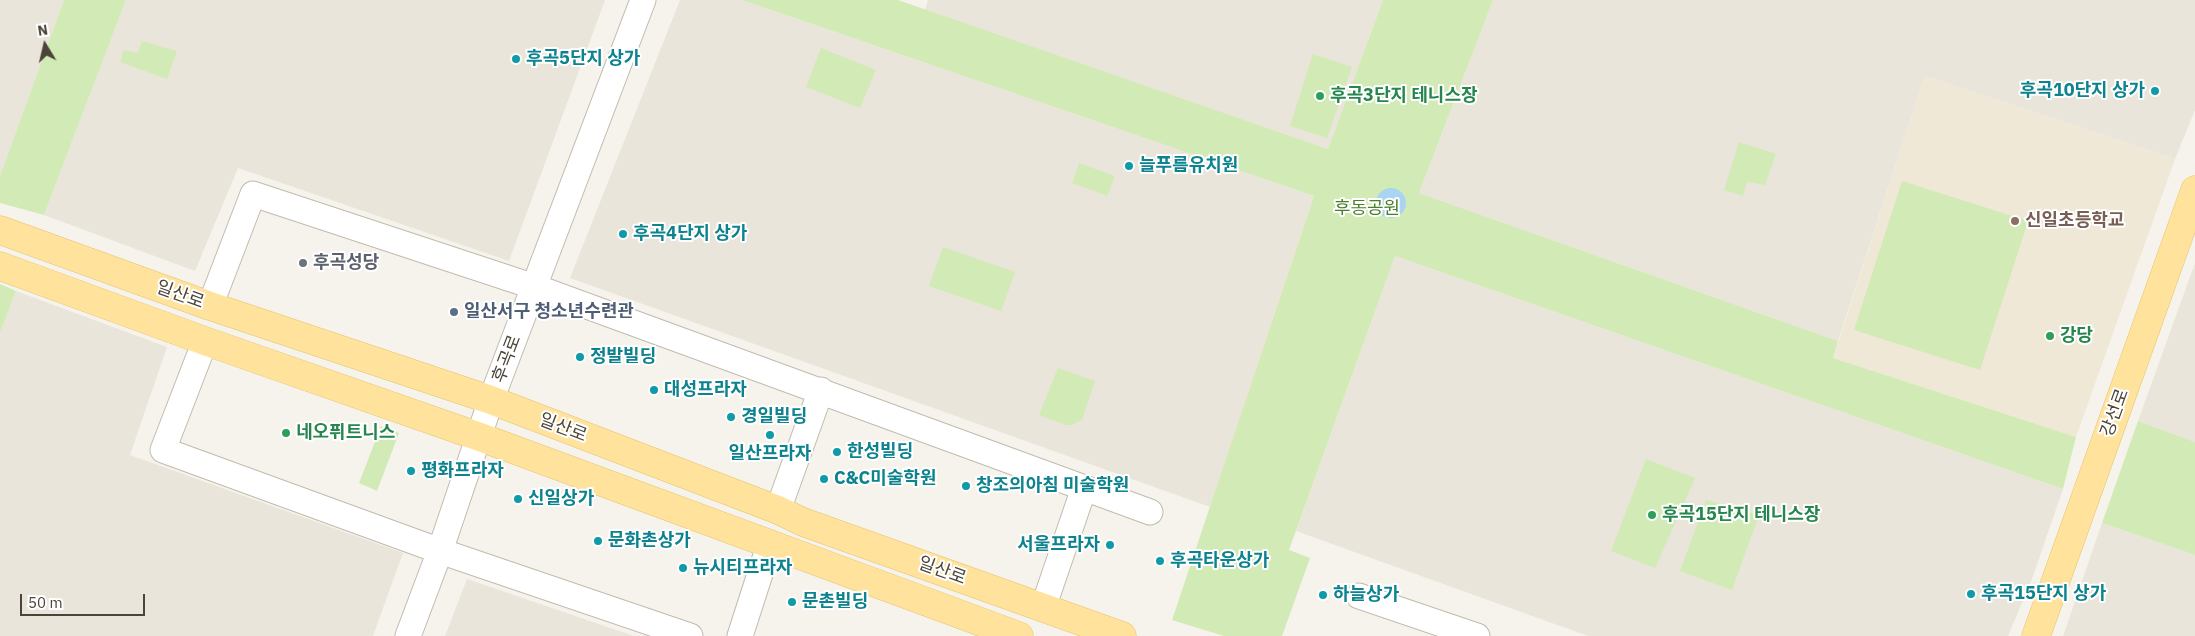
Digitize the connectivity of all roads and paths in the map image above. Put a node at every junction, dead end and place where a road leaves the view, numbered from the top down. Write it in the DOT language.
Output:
graph roads {
  1 [pos="642,0"];
  2 [pos="2195,190"];
  3 [pos="0,230"];
  4 [pos="0,266"];
  5 [pos="534,288"];
  6 [pos="210,306"];
  7 [pos="205,340"];
  8 [pos="821,390"];
  9 [pos="491,400"];
  10 [pos="480,437"];
  11 [pos="1084,488"];
  12 [pos="778,510"];
  13 [pos="1150,512"];
  14 [pos="770,543"];
  15 [pos="440,551"];
  16 [pos="1359,596"];
  17 [pos="1043,608"];
  18 [pos="1413,625"];
  19 [pos="408,636"];
  20 [pos="690,636"];
  21 [pos="740,636"];
  22 [pos="1019,636"];
  23 [pos="1122,636"];
  24 [pos="1477,636"];
  25 [pos="2036,636"];
  1 -- 5 [label="street, 후곡로"];
  2 -- 25 [label="main road, 강선로"];
  3 -- 6 [label="main road, 일산로"];
  4 -- 7 [label="main road, 일산로"];
  5 -- 6 [label="street"];
  5 -- 8 [label="street"];
  5 -- 9 [label="street, 후곡로"];
  6 -- 9 [label="main road, 일산로"];
  7 -- 10 [label="main road, 일산로"];
  7 -- 15 [label="street"];
  8 -- 11 [label="street"];
  8 -- 12 [label="street"];
  9 -- 10 [label="street, 후곡로"];
  9 -- 12 [label="main road, 일산로"];
  10 -- 14 [label="main road, 일산로"];
  10 -- 15 [label="street, 후곡로"];
  11 -- 13 [label="street"];
  11 -- 17 [label="street"];
  12 -- 17 [label="main road, 일산로"];
  14 -- 21 [label="street"];
  14 -- 22 [label="main road, 일산로"];
  15 -- 19 [label="street, 후곡로"];
  15 -- 20 [label="street"];
  16 -- 18 [label="street"];
  17 -- 23 [label="main road, 일산로"];
  18 -- 24 [label="street"];
}
